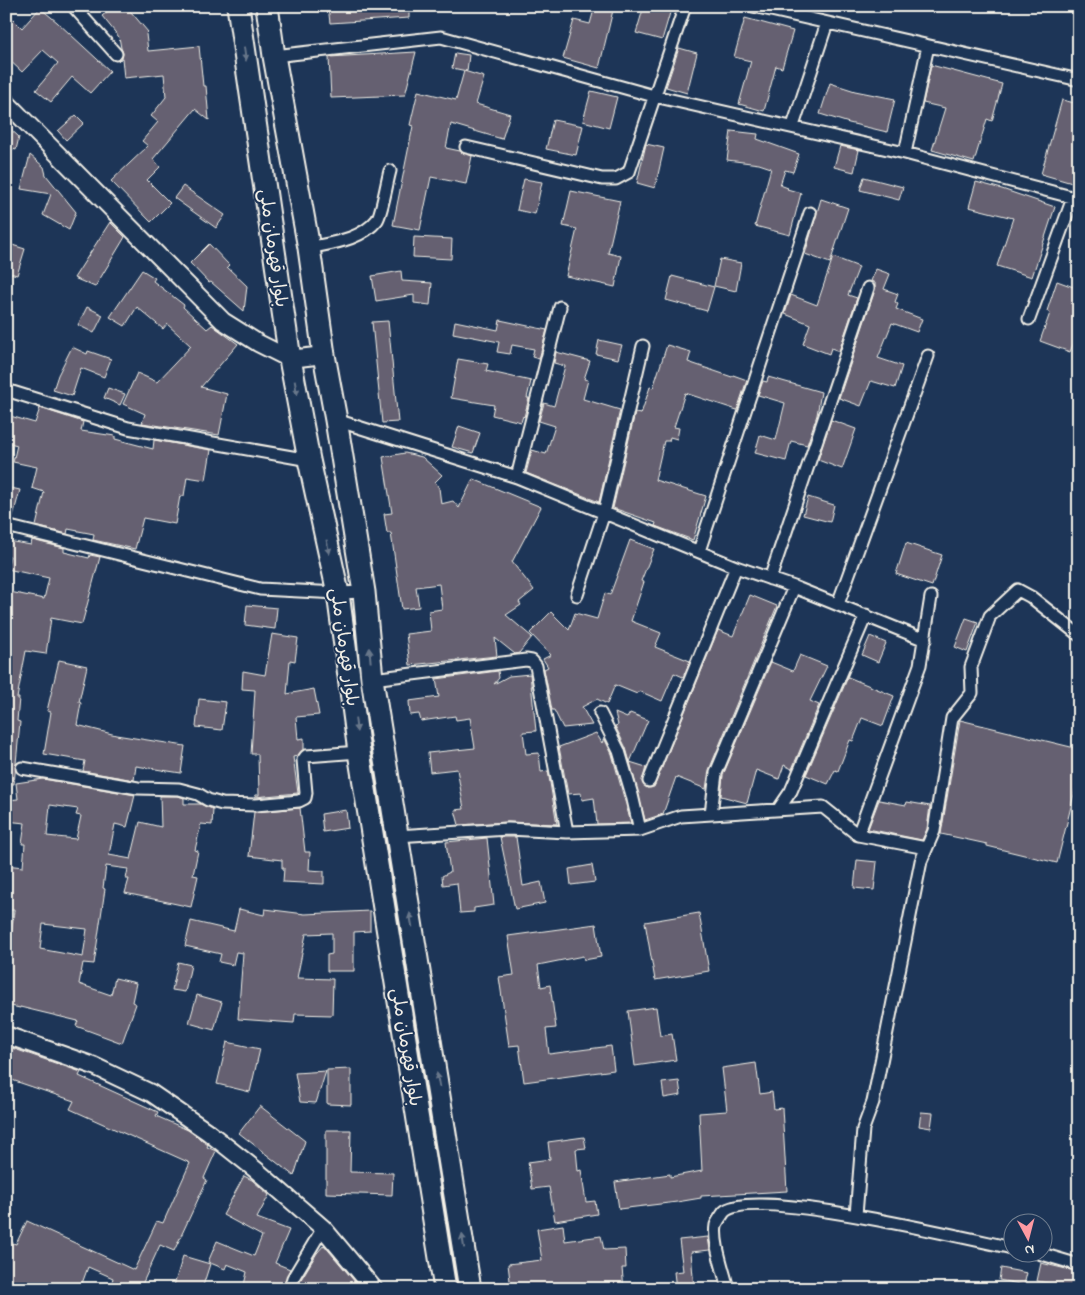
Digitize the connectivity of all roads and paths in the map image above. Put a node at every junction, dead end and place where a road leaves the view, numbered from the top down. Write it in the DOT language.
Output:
graph roads {
  1 [pos="73,6"];
  2 [pos="238,6"];
  3 [pos="268,6"];
  4 [pos="685,6"];
  5 [pos="753,6"];
  6 [pos="827,23"];
  7 [pos="928,46"];
  8 [pos="116,54"];
  9 [pos="274,56"];
  10 [pos="1079,80"];
  11 [pos="654,96"];
  12 [pos="6,102"];
  13 [pos="792,126"];
  14 [pos="466,147"];
  15 [pos="905,153"];
  16 [pos="390,171"];
  17 [pos="1076,198"];
  18 [pos="810,213"];
  19 [pos="309,248"];
  20 [pos="868,288"];
  21 [pos="560,307"];
  22 [pos="1028,319"];
  23 [pos="644,346"];
  24 [pos="324,355"];
  25 [pos="928,356"];
  26 [pos="290,359"];
  27 [pos="6,390"];
  28 [pos="336,420"];
  29 [pos="309,460"];
  30 [pos="517,477"];
  31 [pos="604,513"];
  32 [pos="6,526"];
  33 [pos="699,551"];
  34 [pos="736,567"];
  35 [pos="770,579"];
  36 [pos="794,587"];
  37 [pos="364,592"];
  38 [pos="338,593"];
  39 [pos="577,595"];
  40 [pos="931,597"];
  41 [pos="838,604"];
  42 [pos="866,615"];
  43 [pos="1079,635"];
  44 [pos="924,640"];
  45 [pos="372,679"];
  46 [pos="600,714"];
  47 [pos="359,752"];
  48 [pos="22,768"];
  49 [pos="649,780"];
  50 [pos="778,810"];
  51 [pos="711,814"];
  52 [pos="640,830"];
  53 [pos="566,832"];
  54 [pos="858,835"];
  55 [pos="397,836"];
  56 [pos="926,848"];
  57 [pos="6,1035"];
  58 [pos="856,1215"];
  59 [pos="322,1228"];
  60 [pos="1002,1246"];
  61 [pos="1052,1257"];
  62 [pos="1079,1264"];
  63 [pos="290,1289"];
  64 [pos="374,1289"];
  65 [pos="445,1289"];
  66 [pos="470,1289"];
  67 [pos="728,1289"];
  1 -- 8 [label="street"];
  2 -- 26 [label="highway, بلوار قهرمان ملی, one-way"];
  3 -- 9 [label="highway, بلوار قهرمان ملی"];
  4 -- 11 [label="street"];
  5 -- 6 [label="street"];
  6 -- 7 [label="street"];
  6 -- 13 [label="street"];
  7 -- 10 [label="street"];
  7 -- 15 [label="street"];
  9 -- 11 [label="street"];
  9 -- 19 [label="highway, بلوار قهرمان ملی"];
  11 -- 13 [label="street"];
  11 -- 14 [label="street"];
  12 -- 26 [label="street"];
  13 -- 15 [label="street"];
  15 -- 17 [label="street"];
  16 -- 19 [label="street"];
  17 -- 22 [label="street"];
  18 -- 33 [label="street"];
  19 -- 24 [label="highway, بلوار قهرمان ملی"];
  20 -- 35 [label="street"];
  21 -- 30 [label="street"];
  23 -- 31 [label="street"];
  24 -- 26 [label="street"];
  24 -- 28 [label="highway, بلوار قهرمان ملی"];
  25 -- 41 [label="street"];
  26 -- 29 [label="highway, بلوار قهرمان ملی, one-way"];
  27 -- 29 [label="street"];
  28 -- 30 [label="street"];
  28 -- 37 [label="highway, بلوار قهرمان ملی"];
  29 -- 38 [label="highway, بلوار قهرمان ملی, one-way"];
  30 -- 31 [label="street"];
  31 -- 33 [label="street"];
  31 -- 39 [label="street"];
  32 -- 38 [label="street"];
  33 -- 34 [label="street"];
  34 -- 35 [label="street"];
  34 -- 49 [label="street"];
  35 -- 36 [label="street"];
  36 -- 41 [label="street"];
  36 -- 51 [label="street"];
  37 -- 38 [label="street"];
  45 -- 37 [label="highway, بلوار قهرمان ملی, one-way"];
  38 -- 47 [label="highway, بلوار قهرمان ملی, one-way"];
  40 -- 44 [label="street"];
  41 -- 42 [label="street"];
  42 -- 44 [label="street"];
  42 -- 50 [label="street"];
  43 -- 56 [label="street"];
  44 -- 54 [label="street"];
  45 -- 53 [label="street"];
  45 -- 55 [label="highway, بلوار قهرمان ملی"];
  46 -- 52 [label="street"];
  47 -- 48 [label="street"];
  47 -- 65 [label="highway, بلوار قهرمان ملی"];
  50 -- 51 [label="street"];
  50 -- 54 [label="street"];
  51 -- 52 [label="street"];
  52 -- 53 [label="street"];
  53 -- 55 [label="street"];
  54 -- 56 [label="street"];
  66 -- 55 [label="highway, بلوار قهرمان ملی, one-way"];
  56 -- 58 [label="street"];
  57 -- 59 [label="street"];
  58 -- 60 [label="street"];
  58 -- 67 [label="street"];
  59 -- 63 [label="street"];
  59 -- 64 [label="street"];
  61 -- 62 [label="street"];
}
